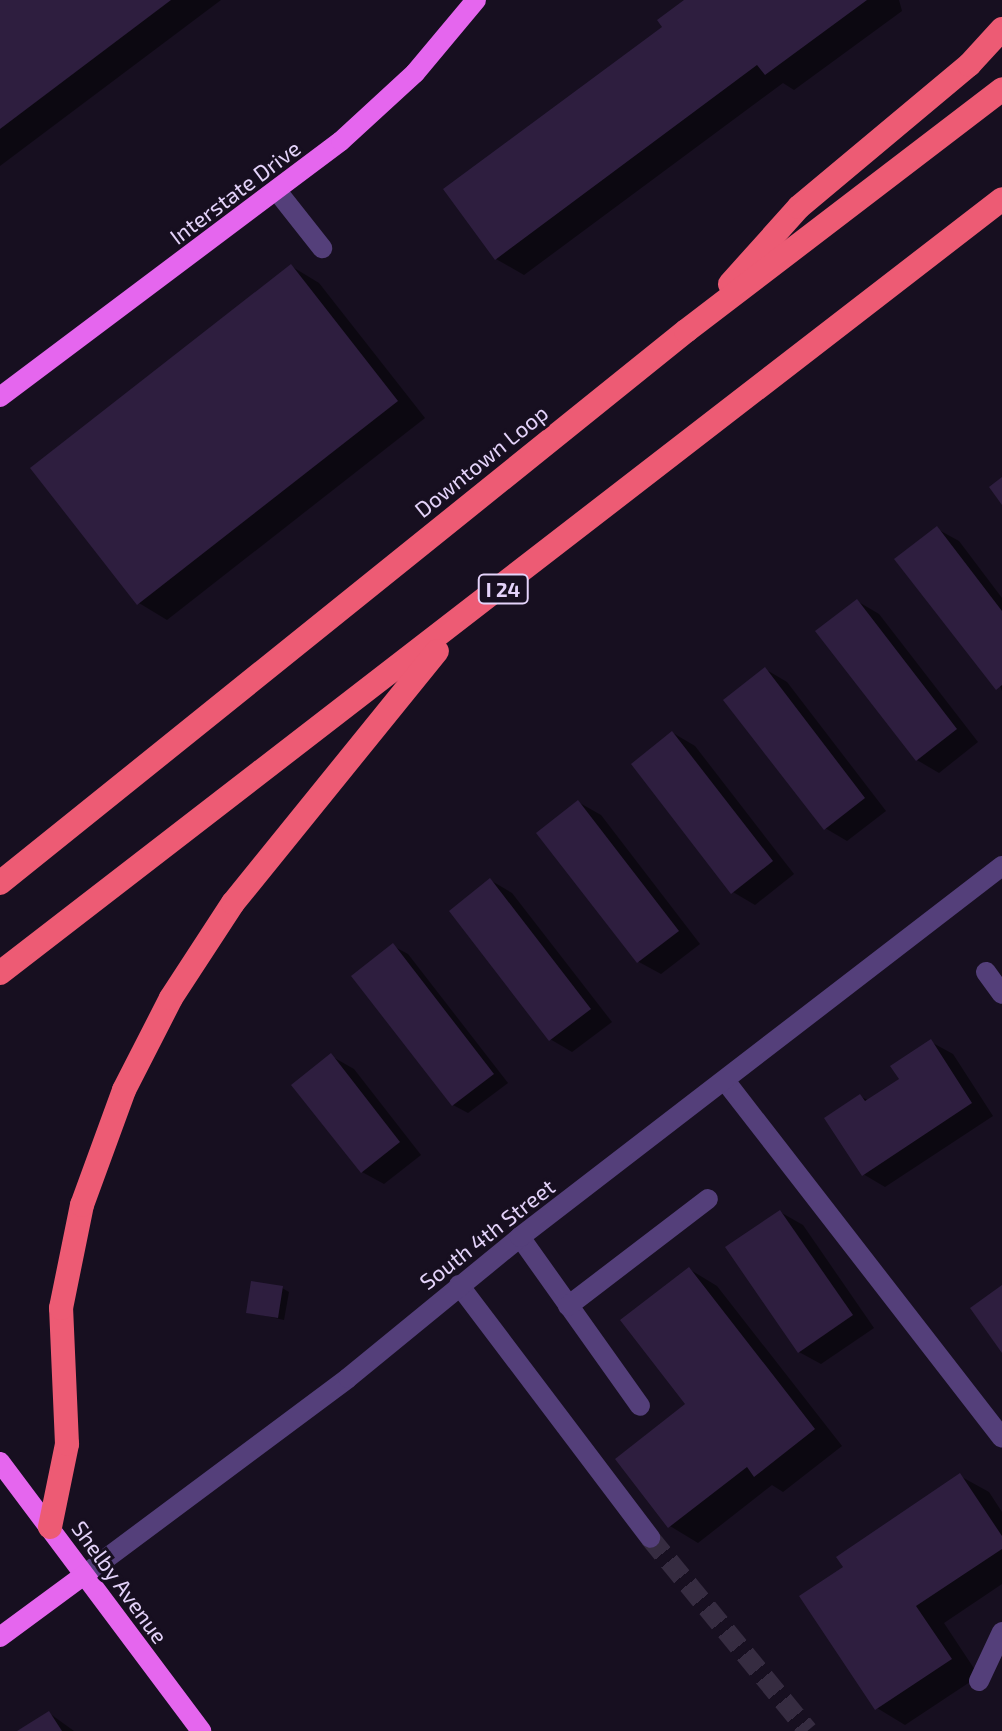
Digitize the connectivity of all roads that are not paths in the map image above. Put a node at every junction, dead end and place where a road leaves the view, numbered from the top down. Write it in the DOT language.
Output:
graph roads {
  1 [pos="476,0"];
  2 [pos="1002,29"];
  3 [pos="1002,89"];
  4 [pos="277,191"];
  5 [pos="1002,199"];
  6 [pos="322,248"];
  7 [pos="686,331"];
  8 [pos="0,397"];
  9 [pos="463,620"];
  10 [pos="1002,866"];
  11 [pos="0,883"];
  12 [pos="986,972"];
  13 [pos="0,973"];
  14 [pos="1002,994"];
  15 [pos="726,1082"];
  16 [pos="708,1199"];
  17 [pos="520,1237"];
  18 [pos="459,1285"];
  19 [pos="568,1306"];
  20 [pos="640,1406"];
  21 [pos="1002,1438"];
  22 [pos="0,1462"];
  23 [pos="50,1527"];
  24 [pos="650,1538"];
  25 [pos="84,1575"];
  26 [pos="1002,1632"];
  27 [pos="0,1637"];
  28 [pos="979,1681"];
  29 [pos="201,1731"];
  1 -- 4 [label="main road, Interstate Drive"];
  2 -- 7 [label="highway"];
  3 -- 7 [label="highway, Downtown Loop"];
  4 -- 6 [label="street"];
  4 -- 8 [label="main road, Interstate Drive"];
  5 -- 9 [label="highway, I 24"];
  7 -- 11 [label="highway, Downtown Loop"];
  9 -- 13 [label="highway, I 24"];
  9 -- 23 [label="highway"];
  10 -- 15 [label="street, South 4th Street"];
  12 -- 14 [label="street"];
  15 -- 17 [label="street, South 4th Street"];
  15 -- 21 [label="street"];
  16 -- 19 [label="street"];
  17 -- 18 [label="street, South 4th Street"];
  17 -- 19 [label="street"];
  18 -- 24 [label="street"];
  18 -- 25 [label="street, South 4th Street"];
  19 -- 20 [label="street"];
  22 -- 23 [label="main road, Shelby Avenue"];
  23 -- 25 [label="main road, Shelby Avenue"];
  25 -- 27 [label="main road, South 4th Street"];
  25 -- 29 [label="main road, Shelby Avenue"];
  26 -- 28 [label="street"];
}
